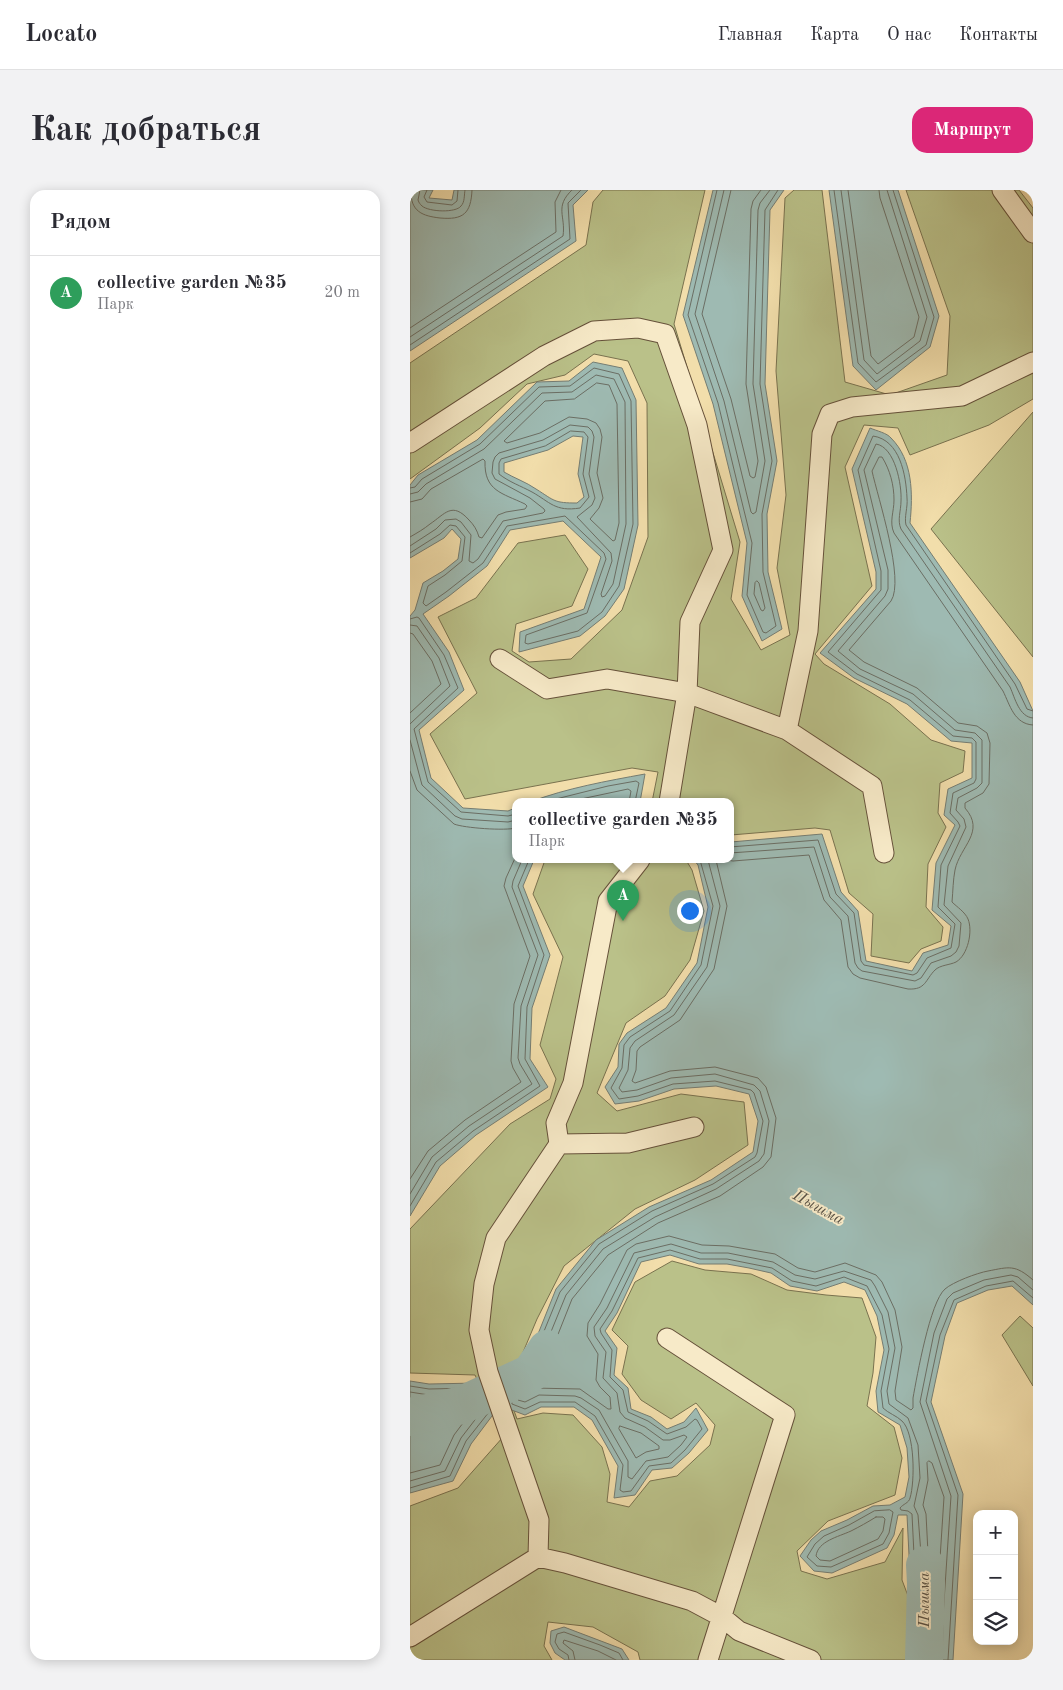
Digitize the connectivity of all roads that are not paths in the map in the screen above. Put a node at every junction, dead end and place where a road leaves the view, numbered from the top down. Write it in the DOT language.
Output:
graph roads {
  1 [pos="1002,190"];
  2 [pos="1033,233"];
  3 [pos="1033,362"];
  4 [pos="410,443"];
  5 [pos="500,659"];
  6 [pos="687,693"];
  7 [pos="787,730"];
  8 [pos="670,798"];
  9 [pos="884,853"];
  10 [pos="638,863"];
  11 [pos="694,1127"];
  12 [pos="559,1144"];
  13 [pos="667,1338"];
  14 [pos="538,1557"];
  15 [pos="722,1616"];
  16 [pos="410,1637"];
  17 [pos="708,1660"];
  18 [pos="811,1660"];
  1 -- 2 [label="street"];
  3 -- 7 [label="street"];
  4 -- 6 [label="street"];
  5 -- 6 [label="street"];
  6 -- 7 [label="street"];
  6 -- 8 [label="street"];
  7 -- 9 [label="street"];
  10 -- 12 [label="street"];
  11 -- 12 [label="street"];
  12 -- 14 [label="street"];
  13 -- 15 [label="street"];
  14 -- 15 [label="street"];
  14 -- 16 [label="street"];
  15 -- 17 [label="street"];
  15 -- 18 [label="street"];
}
